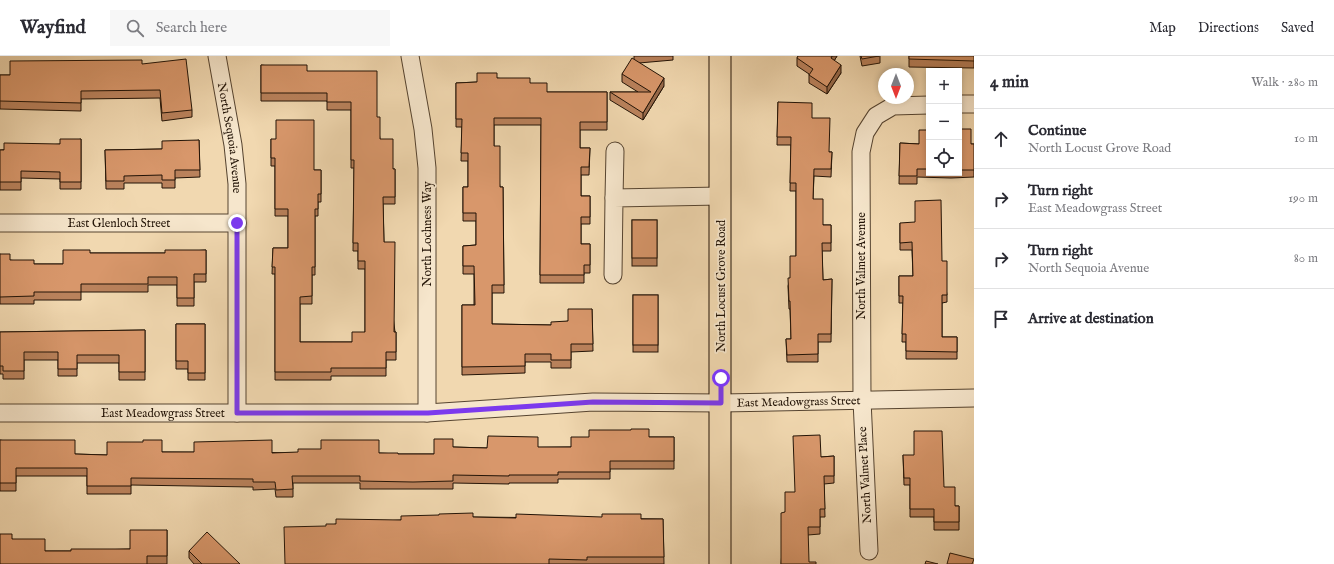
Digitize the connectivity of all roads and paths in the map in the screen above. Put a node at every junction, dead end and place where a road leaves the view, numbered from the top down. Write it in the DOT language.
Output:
graph roads {
  1 [pos="217,56"];
  2 [pos="410,56"];
  3 [pos="720,56"];
  4 [pos="962,104"];
  5 [pos="974,104"];
  6 [pos="926,105"];
  7 [pos="615,151"];
  8 [pos="720,196"];
  9 [pos="614,198"];
  10 [pos="0,223"];
  11 [pos="237,223"];
  12 [pos="613,275"];
  13 [pos="974,398"];
  14 [pos="862,400"];
  15 [pos="721,403"];
  16 [pos="0,413"];
  17 [pos="237,413"];
  18 [pos="428,413"];
  19 [pos="869,551"];
  20 [pos="720,564"];
  1 -- 11 [label="street, North Sequoia Avenue"];
  2 -- 18 [label="street, North Lochness Way"];
  3 -- 8 [label="main road, North Locust Grove Road"];
  4 -- 5 [label="street"];
  6 -- 14 [label="street, North Valmet Avenue"];
  7 -- 9 [label="street"];
  8 -- 9 [label="street"];
  8 -- 15 [label="main road, North Locust Grove Road"];
  9 -- 12 [label="street"];
  10 -- 11 [label="street, East Glenloch Street"];
  11 -- 17 [label="street, North Sequoia Avenue"];
  13 -- 14 [label="street, East Meadowgrass Street"];
  14 -- 15 [label="street, East Meadowgrass Street"];
  14 -- 19 [label="street, North Valmet Place"];
  15 -- 18 [label="street, East Meadowgrass Street"];
  15 -- 20 [label="main road, North Locust Grove Road"];
  16 -- 17 [label="street, East Meadowgrass Street"];
  17 -- 18 [label="street, East Meadowgrass Street"];
}
